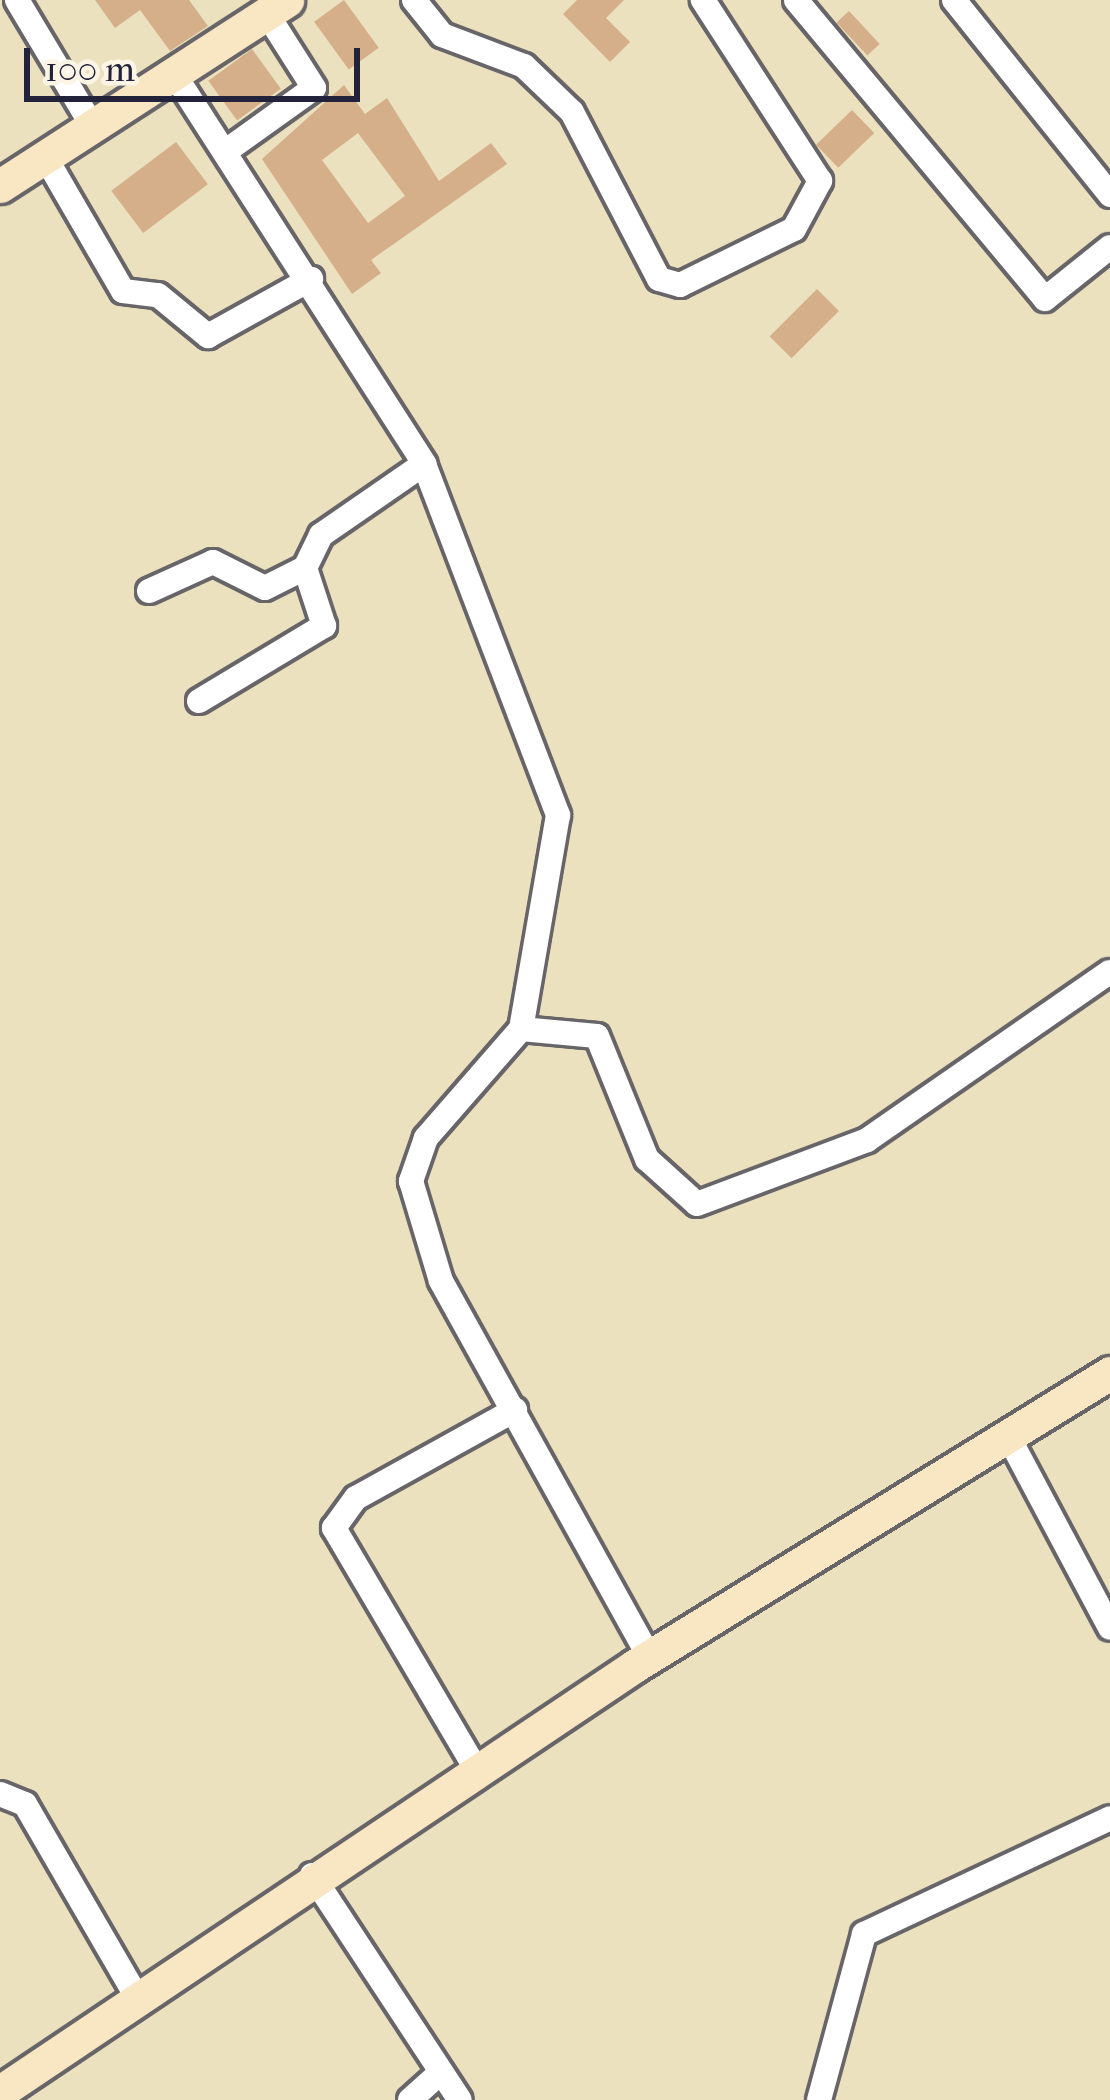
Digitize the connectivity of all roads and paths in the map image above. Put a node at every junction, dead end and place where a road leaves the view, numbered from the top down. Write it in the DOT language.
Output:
graph roads {
  1 [pos="17,0"];
  2 [pos="414,0"];
  3 [pos="703,0"];
  4 [pos="796,0"];
  5 [pos="954,0"];
  6 [pos="277,7"];
  7 [pos="176,77"];
  8 [pos="93,127"];
  9 [pos="226,151"];
  10 [pos="47,160"];
  11 [pos="0,186"];
  12 [pos="1110,195"];
  13 [pos="1110,247"];
  14 [pos="311,278"];
  15 [pos="424,464"];
  16 [pos="305,568"];
  17 [pos="149,591"];
  18 [pos="199,701"];
  19 [pos="1110,972"];
  20 [pos="521,1029"];
  21 [pos="1110,1373"];
  22 [pos="515,1410"];
  23 [pos="1008,1436"];
  24 [pos="1110,1628"];
  25 [pos="649,1658"];
  26 [pos="476,1769"];
  27 [pos="0,1795"];
  28 [pos="1110,1818"];
  29 [pos="312,1875"];
  30 [pos="140,2002"];
  31 [pos="440,2074"];
  32 [pos="0,2092"];
  33 [pos="410,2100"];
  34 [pos="460,2100"];
  35 [pos="819,2100"];
  1 -- 8 [label="street"];
  2 -- 3 [label="street"];
  4 -- 13 [label="street"];
  5 -- 12 [label="street"];
  6 -- 7 [label="street"];
  6 -- 9 [label="street"];
  7 -- 8 [label="street"];
  7 -- 9 [label="street"];
  8 -- 10 [label="street"];
  9 -- 14 [label="street"];
  10 -- 11 [label="street"];
  10 -- 14 [label="street"];
  14 -- 15 [label="street"];
  15 -- 16 [label="street"];
  15 -- 20 [label="street"];
  16 -- 17 [label="street"];
  16 -- 18 [label="street"];
  19 -- 20 [label="street"];
  20 -- 22 [label="street"];
  21 -- 23 [label="street"];
  22 -- 25 [label="street"];
  22 -- 26 [label="street"];
  23 -- 24 [label="street"];
  23 -- 25 [label="street"];
  25 -- 26 [label="street"];
  26 -- 29 [label="street"];
  27 -- 30 [label="street"];
  28 -- 35 [label="street"];
  29 -- 30 [label="street"];
  29 -- 31 [label="street"];
  30 -- 32 [label="street"];
  31 -- 33 [label="street"];
  31 -- 34 [label="street"];
}
